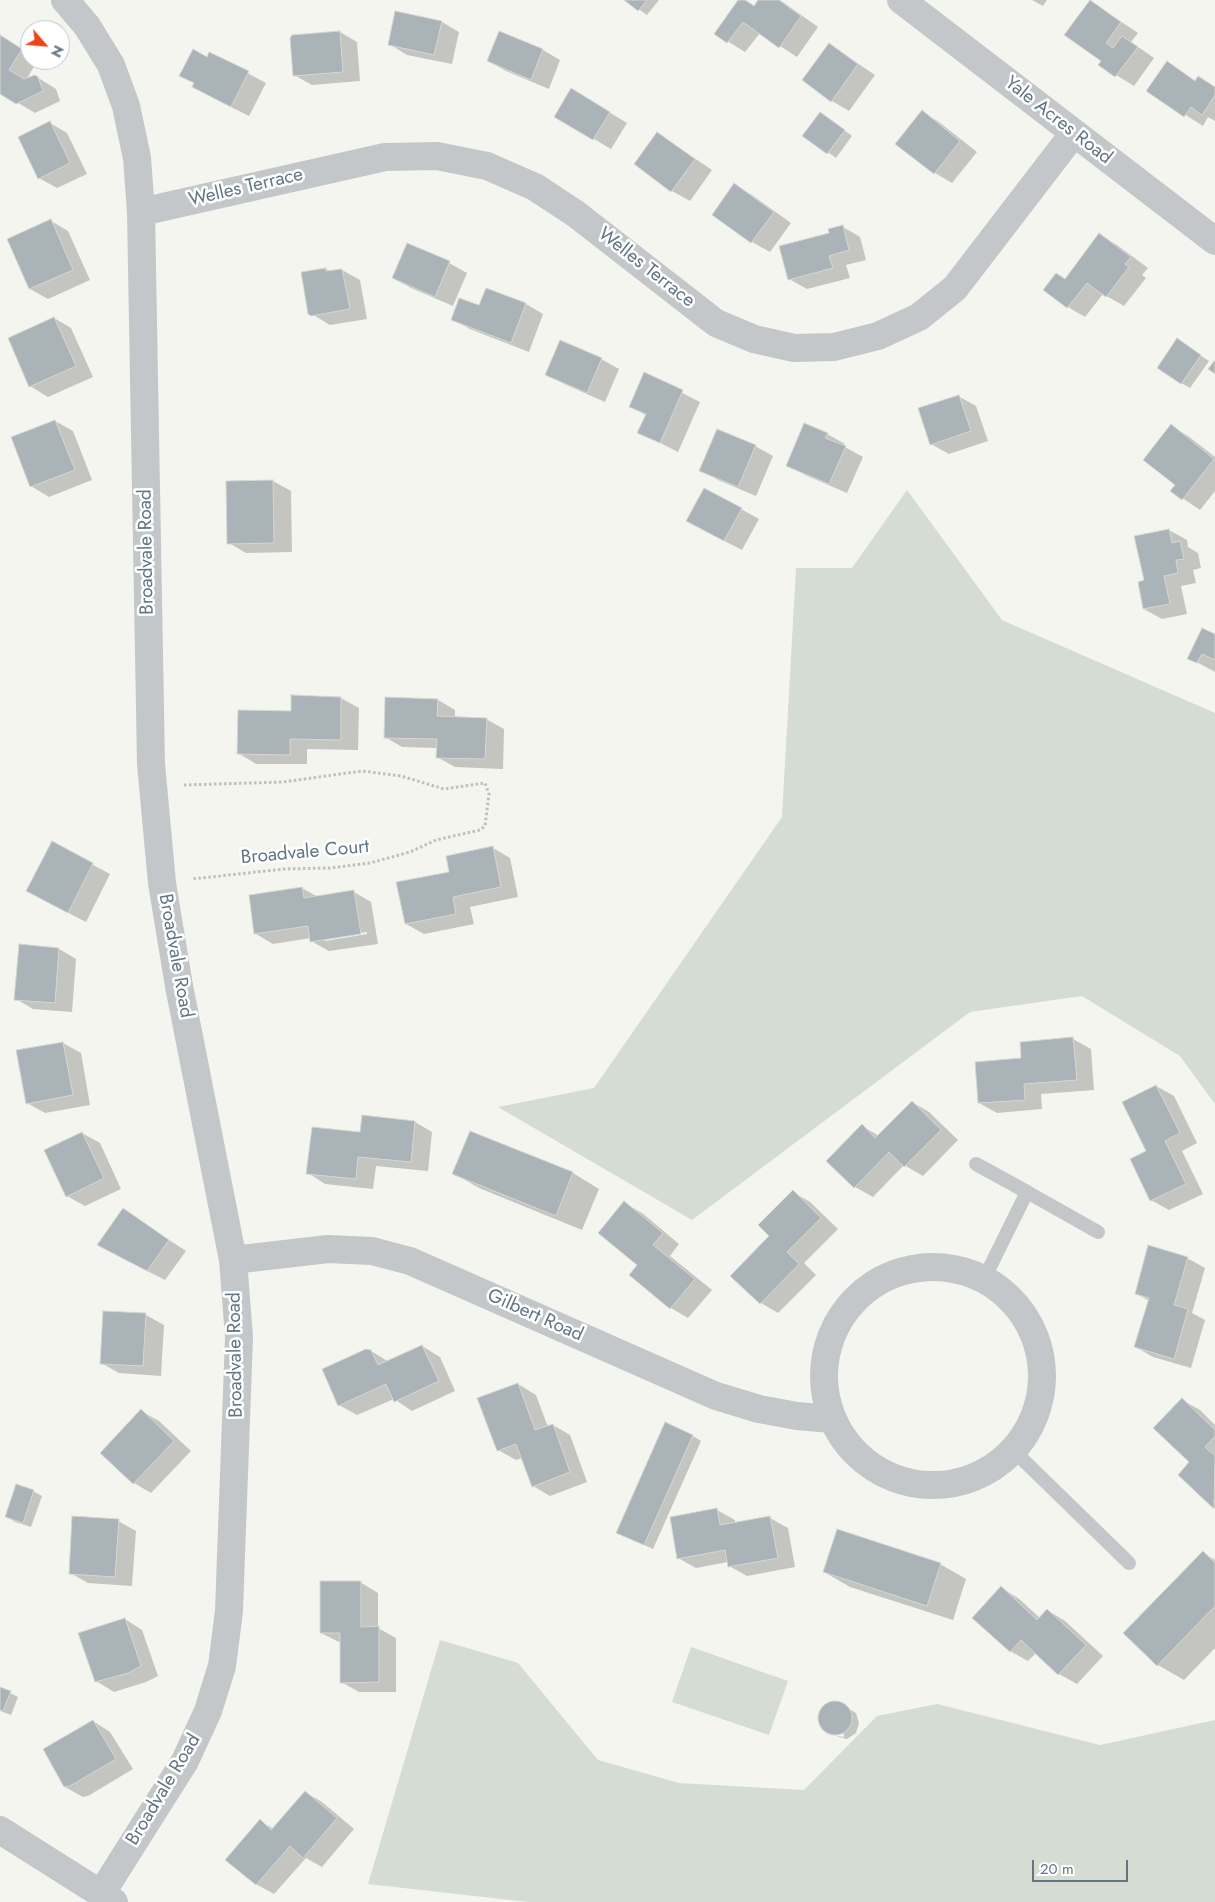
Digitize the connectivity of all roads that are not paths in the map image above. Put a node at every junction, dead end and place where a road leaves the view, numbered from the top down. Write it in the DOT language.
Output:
graph roads {
  1 [pos="65,0"];
  2 [pos="901,0"];
  3 [pos="1074,133"];
  4 [pos="141,212"];
  5 [pos="1215,241"];
  6 [pos="976,1164"];
  7 [pos="1027,1192"];
  8 [pos="1098,1232"];
  9 [pos="233,1260"];
  10 [pos="984,1279"];
  11 [pos="832,1419"];
  12 [pos="1015,1452"];
  13 [pos="1129,1563"];
  14 [pos="0,1830"];
  15 [pos="107,1898"];
  1 -- 4 [label="street, Broadvale Road"];
  2 -- 3 [label="street, Yale Acres Road"];
  3 -- 4 [label="street, Welles Terrace"];
  3 -- 5 [label="street, Yale Acres Road"];
  4 -- 9 [label="street, Broadvale Road"];
  6 -- 7 [label="lane"];
  7 -- 8 [label="lane"];
  7 -- 10 [label="lane"];
  9 -- 11 [label="street, Gilbert Road"];
  9 -- 15 [label="street, Broadvale Road"];
  10 -- 11 [label="street"];
  10 -- 12 [label="street"];
  11 -- 12 [label="street"];
  12 -- 13 [label="lane"];
  14 -- 15 [label="street"];
}
